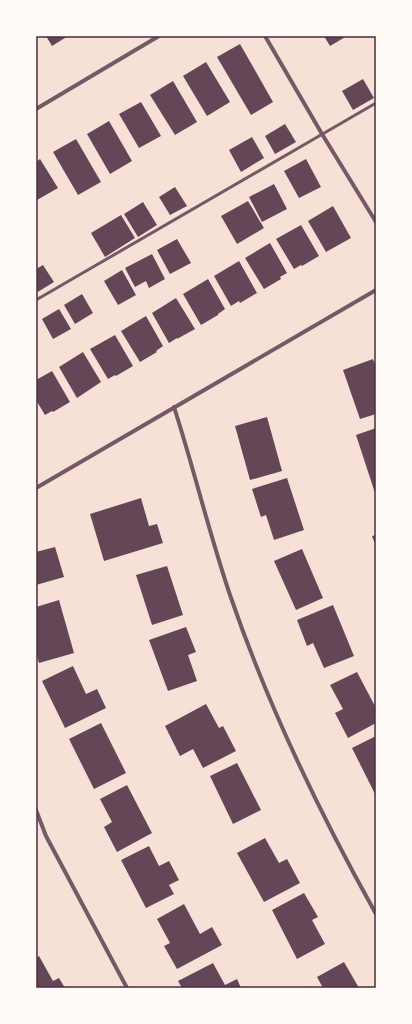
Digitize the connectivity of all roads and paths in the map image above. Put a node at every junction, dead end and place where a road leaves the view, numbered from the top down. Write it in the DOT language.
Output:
graph roads {
  1 [pos="159,36"];
  2 [pos="265,36"];
  3 [pos="376,103"];
  4 [pos="36,109"];
  5 [pos="322,134"];
  6 [pos="376,222"];
  7 [pos="376,290"];
  8 [pos="36,300"];
  9 [pos="174,407"];
  10 [pos="36,488"];
  11 [pos="36,810"];
  12 [pos="376,914"];
  13 [pos="127,988"];
  1 -- 4 [label="street"];
  2 -- 5 [label="street"];
  3 -- 5 [label="lane"];
  5 -- 6 [label="street"];
  5 -- 8 [label="lane"];
  7 -- 9 [label="street"];
  9 -- 10 [label="street"];
  9 -- 12 [label="street"];
  11 -- 13 [label="street"];
}
